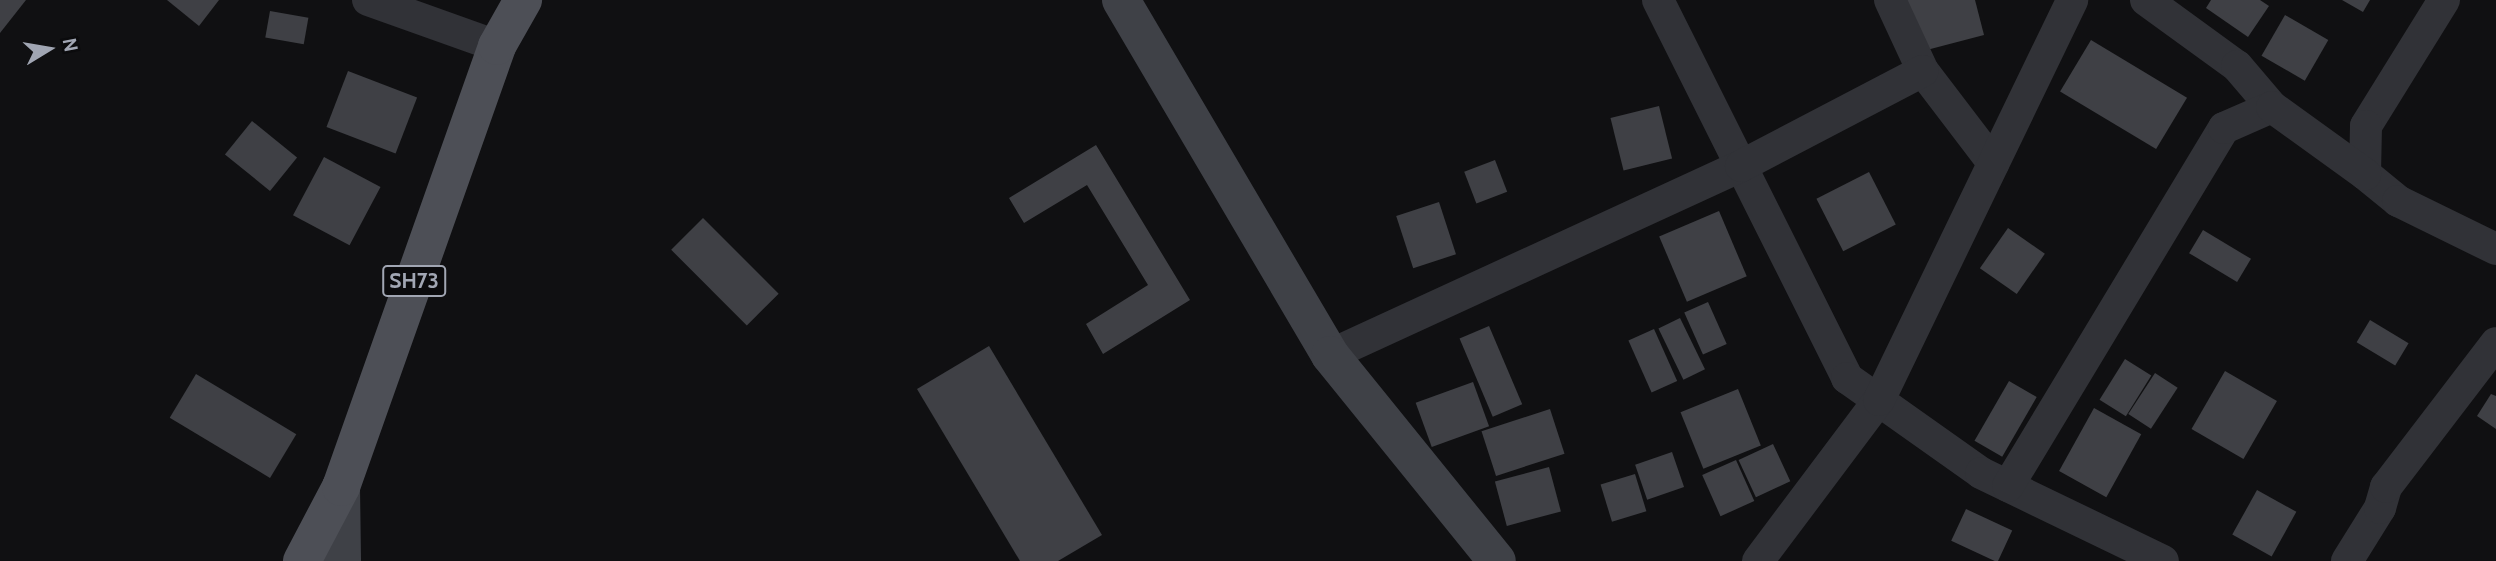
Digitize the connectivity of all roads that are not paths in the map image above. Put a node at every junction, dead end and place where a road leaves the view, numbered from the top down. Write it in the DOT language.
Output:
graph roads {
  1 [pos="368,0"];
  2 [pos="523,0"];
  3 [pos="1121,0"];
  4 [pos="1658,0"];
  5 [pos="1890,0"];
  6 [pos="2072,0"];
  7 [pos="2146,0"];
  8 [pos="2444,0"];
  9 [pos="497,46"];
  10 [pos="1923,71"];
  11 [pos="2272,107"];
  12 [pos="1993,163"];
  13 [pos="1741,166"];
  14 [pos="2365,174"];
  15 [pos="2496,249"];
  16 [pos="2496,343"];
  17 [pos="1331,355"];
  18 [pos="1879,400"];
  19 [pos="2008,486"];
  20 [pos="341,487"];
  21 [pos="302,561"];
  22 [pos="342,561"];
  23 [pos="1497,561"];
  24 [pos="1758,561"];
  25 [pos="2163,561"];
  26 [pos="2347,561"];
  1 -- 9 [label="street"];
  2 -- 9 [label="main road, SH73"];
  3 -- 17 [label="street"];
  4 -- 13 [label="street"];
  5 -- 10 [label="street"];
  6 -- 12 [label="street"];
  7 -- 11 [label="street"];
  8 -- 14 [label="street"];
  9 -- 20 [label="main road, SH73"];
  10 -- 12 [label="street"];
  10 -- 13 [label="street"];
  11 -- 14 [label="street"];
  11 -- 19 [label="street"];
  12 -- 18 [label="street"];
  13 -- 17 [label="street"];
  13 -- 18 [label="street"];
  14 -- 15 [label="street"];
  16 -- 26 [label="street"];
  17 -- 23 [label="street"];
  18 -- 19 [label="street"];
  18 -- 24 [label="street"];
  19 -- 25 [label="street"];
  20 -- 21 [label="main road, SH73"];
  20 -- 22 [label="street"];
}
